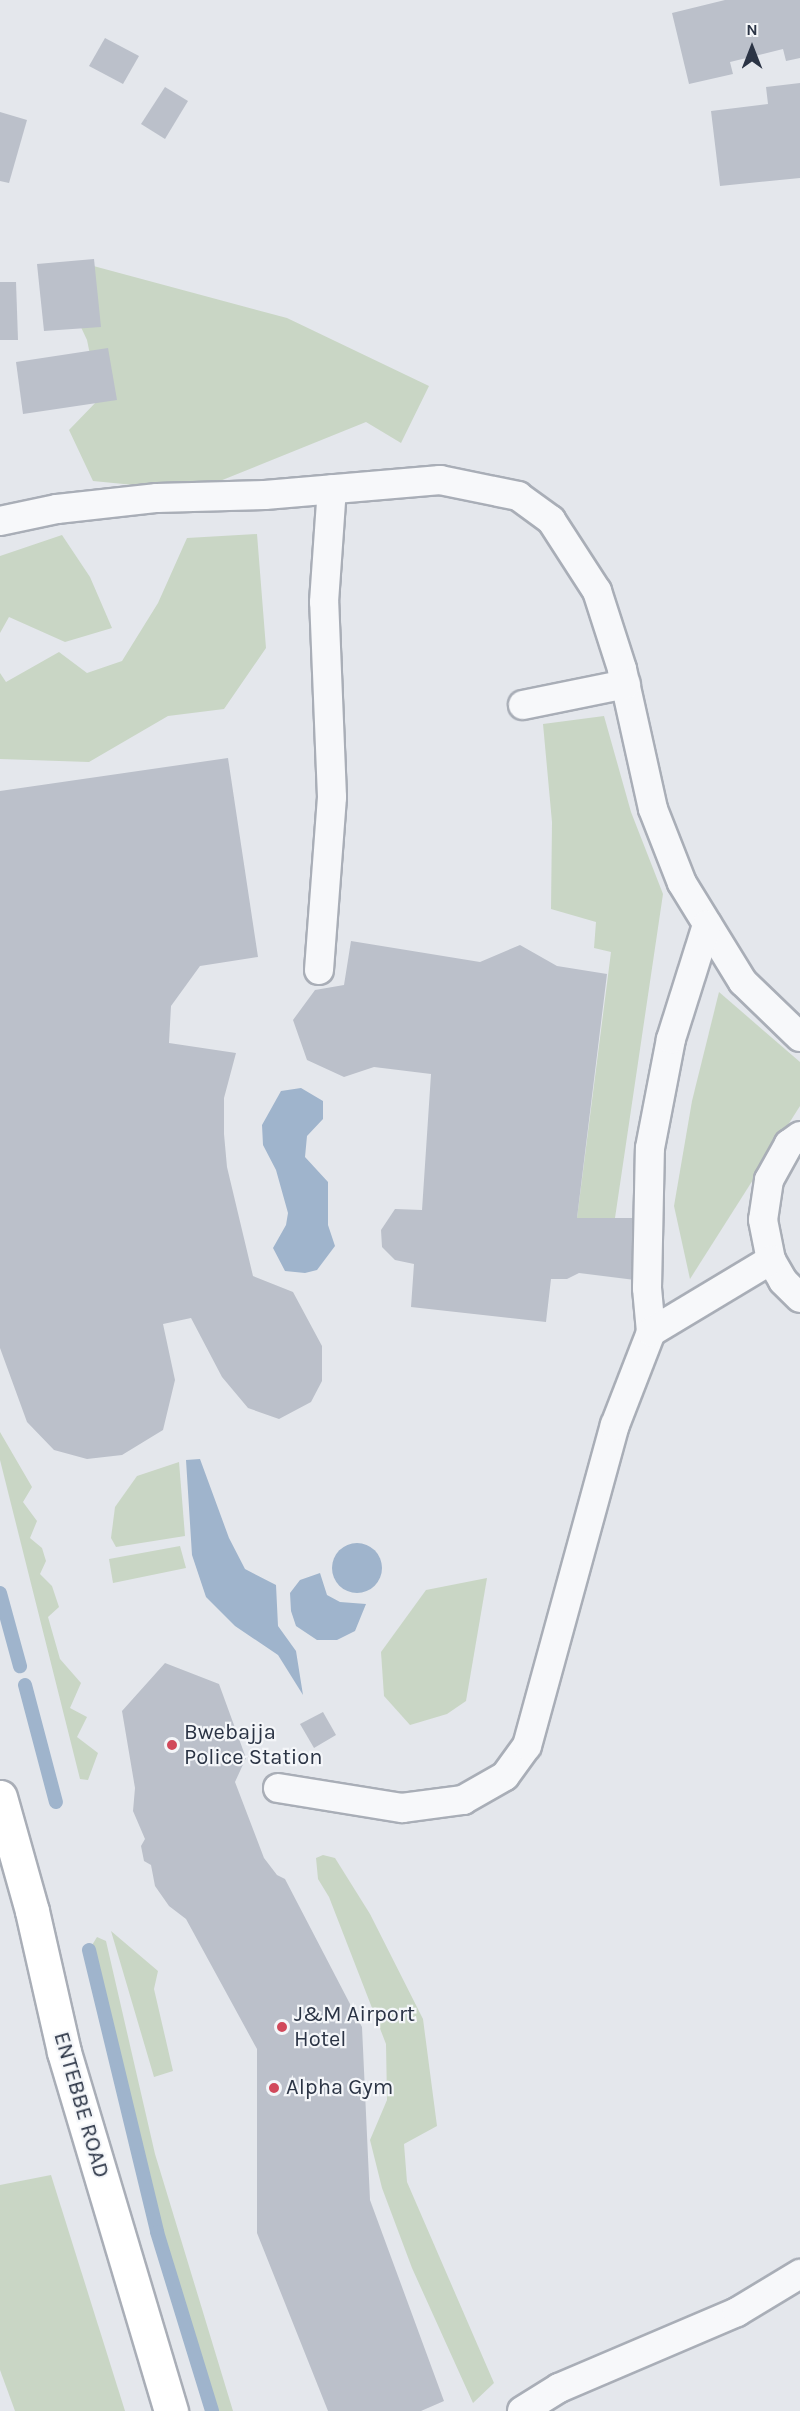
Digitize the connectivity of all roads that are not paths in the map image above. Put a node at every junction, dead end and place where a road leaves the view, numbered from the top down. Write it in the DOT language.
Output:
graph roads {
  1 [pos="332,489"];
  2 [pos="0,521"];
  3 [pos="626,684"];
  4 [pos="523,705"];
  5 [pos="707,925"];
  6 [pos="319,970"];
  7 [pos="800,1037"];
  8 [pos="800,1136"];
  9 [pos="771,1260"];
  10 [pos="800,1298"];
  11 [pos="651,1332"];
  12 [pos="278,1788"];
  13 [pos="0,1797"];
  14 [pos="800,2274"];
  15 [pos="171,2411"];
  16 [pos="522,2411"];
  1 -- 2 [label="lane"];
  1 -- 3 [label="lane"];
  1 -- 6 [label="lane"];
  3 -- 4 [label="lane"];
  3 -- 5 [label="lane"];
  5 -- 7 [label="lane"];
  5 -- 11 [label="lane"];
  8 -- 9 [label="lane"];
  9 -- 10 [label="lane"];
  9 -- 11 [label="lane"];
  11 -- 12 [label="lane"];
  13 -- 15 [label="main road, ENTEBBE ROAD"];
  14 -- 16 [label="lane"];
}
